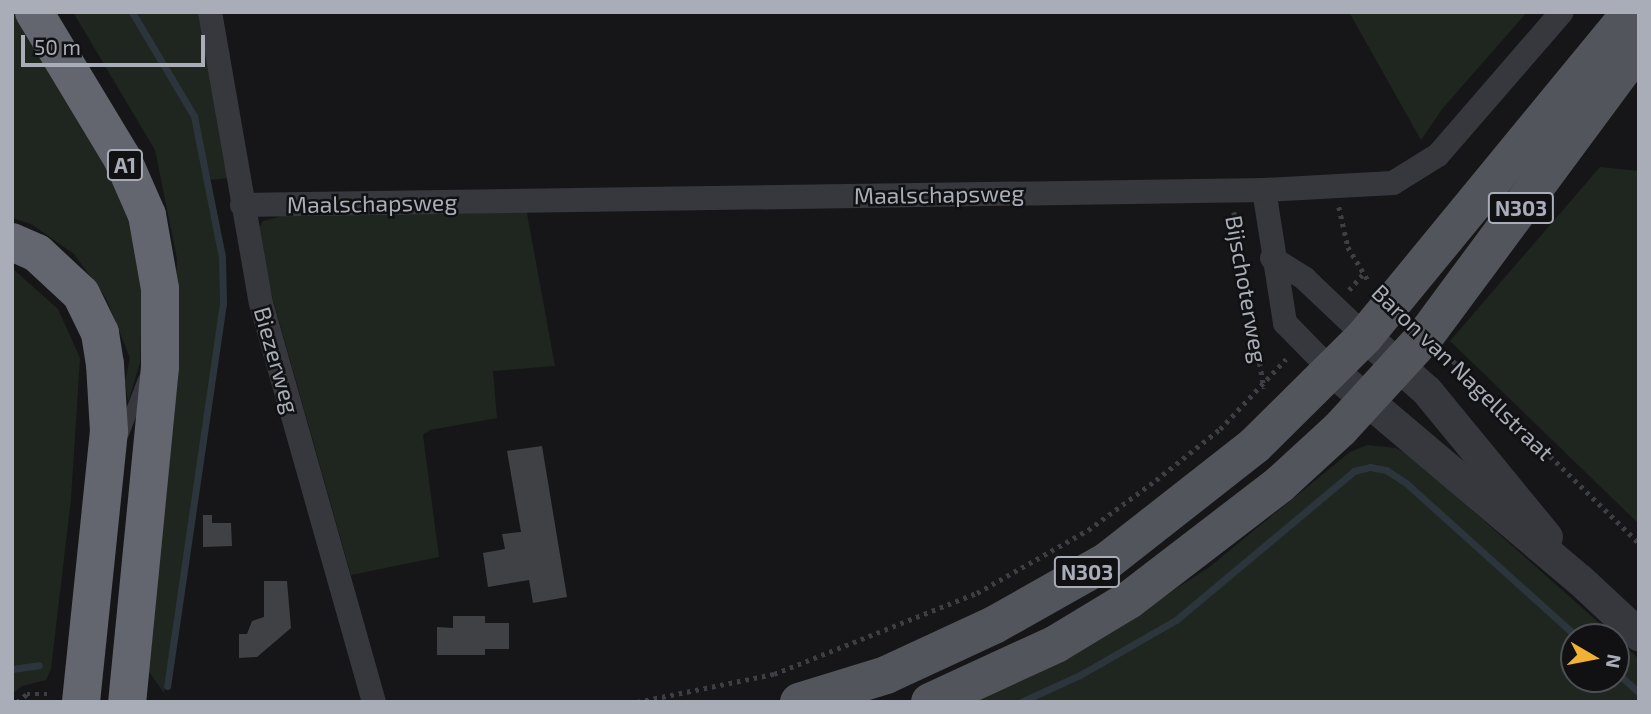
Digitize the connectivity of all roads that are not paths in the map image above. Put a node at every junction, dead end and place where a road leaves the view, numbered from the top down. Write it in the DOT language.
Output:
graph roads {
  1 [pos="34,12"];
  2 [pos="210,12"];
  3 [pos="1562,12"];
  4 [pos="1631,12"];
  5 [pos="1639,47"];
  6 [pos="1264,190"];
  7 [pos="242,205"];
  8 [pos="12,242"];
  9 [pos="1272,258"];
  10 [pos="1365,336"];
  11 [pos="161,337"];
  12 [pos="1398,365"];
  13 [pos="1330,369"];
  14 [pos="1367,399"];
  15 [pos="106,477"];
  16 [pos="1580,580"];
  17 [pos="1639,635"];
  18 [pos="81,702"];
  19 [pos="127,702"];
  20 [pos="374,702"];
  21 [pos="799,702"];
  22 [pos="930,702"];
  1 -- 11 [label="highway, A1"];
  2 -- 7 [label="street, Biezerweg"];
  3 -- 6 [label="street, Maalschapsweg"];
  4 -- 10 [label="main road, N303"];
  5 -- 12 [label="main road, N303"];
  6 -- 7 [label="street, Maalschapsweg"];
  6 -- 9 [label="street, Bijschoterweg"];
  7 -- 20 [label="street, Biezerweg"];
  8 -- 15 [label="highway, A1"];
  9 -- 10 [label="street, Bijschoterweg"];
  9 -- 13 [label="street, Bijschoterweg"];
  10 -- 12 [label="street, Baron van Nagellstraat"];
  10 -- 13 [label="main road, Baron van Nagellstraat / N303"];
  11 -- 15 [label="lane, A1"];
  11 -- 19 [label="highway, A1"];
  12 -- 14 [label="main road, N303"];
  12 -- 16 [label="street, Baron van Nagellstraat"];
  13 -- 14 [label="street, Baron van Nagellstraat"];
  13 -- 21 [label="main road, Baron van Nagellstraat / N303"];
  14 -- 16 [label="street, Baron van Nagellstraat"];
  14 -- 22 [label="main road, N303"];
  15 -- 18 [label="highway, A1"];
  16 -- 17 [label="street, Baron van Nagellstraat"];
}
